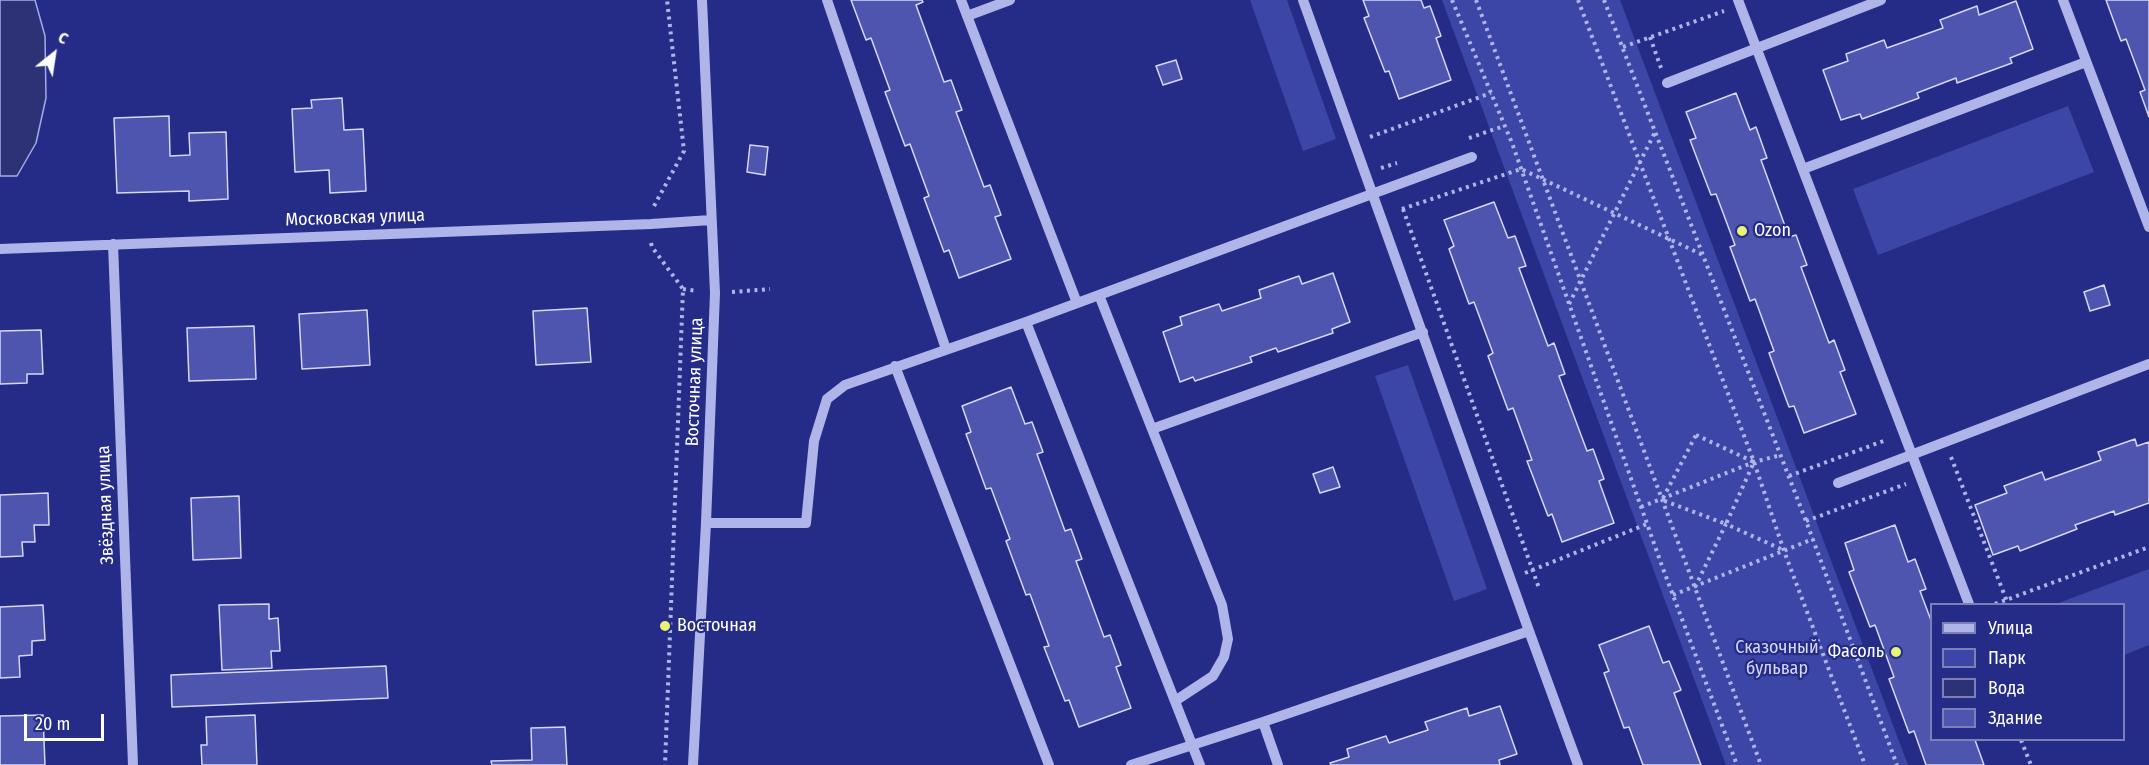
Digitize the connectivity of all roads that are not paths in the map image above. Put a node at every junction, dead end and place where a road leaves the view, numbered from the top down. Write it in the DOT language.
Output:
graph roads {
  1 [pos="702,0"];
  2 [pos="827,0"];
  3 [pos="961,0"];
  4 [pos="1010,0"];
  5 [pos="1303,0"];
  6 [pos="1881,0"];
  7 [pos="2063,0"];
  8 [pos="1739,3"];
  9 [pos="967,16"];
  10 [pos="1755,49"];
  11 [pos="2086,62"];
  12 [pos="1666,82"];
  13 [pos="1472,157"];
  14 [pos="1803,170"];
  15 [pos="1373,194"];
  16 [pos="711,220"];
  17 [pos="2149,227"];
  18 [pos="113,244"];
  19 [pos="0,249"];
  20 [pos="1099,295"];
  21 [pos="1077,303"];
  22 [pos="1026,322"];
  23 [pos="1423,332"];
  24 [pos="946,349"];
  25 [pos="2149,364"];
  26 [pos="895,366"];
  27 [pos="1152,429"];
  28 [pos="1911,456"];
  29 [pos="1838,483"];
  30 [pos="706,523"];
  31 [pos="1969,603"];
  32 [pos="1529,631"];
  33 [pos="1175,701"];
  34 [pos="1263,722"];
  35 [pos="1192,745"];
  36 [pos="133,765"];
  37 [pos="693,765"];
  38 [pos="1049,765"];
  39 [pos="1131,765"];
  40 [pos="1200,765"];
  41 [pos="1278,765"];
  42 [pos="1578,765"];
  1 -- 16 [label="street, Восточная улица"];
  2 -- 24 [label="street"];
  3 -- 9 [label="street"];
  4 -- 9 [label="street"];
  5 -- 15 [label="street"];
  6 -- 10 [label="street"];
  7 -- 11 [label="street"];
  8 -- 10 [label="street"];
  9 -- 21 [label="street"];
  10 -- 12 [label="street"];
  10 -- 14 [label="street"];
  11 -- 14 [label="street"];
  11 -- 17 [label="street"];
  13 -- 15 [label="street"];
  14 -- 28 [label="street"];
  15 -- 20 [label="street"];
  15 -- 23 [label="street"];
  16 -- 18 [label="street, Московская улица"];
  16 -- 30 [label="street, Восточная улица"];
  18 -- 19 [label="street, Московская улица"];
  18 -- 36 [label="street, Звёздная улица"];
  20 -- 21 [label="street"];
  20 -- 27 [label="street"];
  21 -- 22 [label="street"];
  22 -- 24 [label="street"];
  22 -- 33 [label="street"];
  23 -- 27 [label="street"];
  23 -- 32 [label="street"];
  24 -- 26 [label="street"];
  25 -- 28 [label="street"];
  26 -- 30 [label="street"];
  26 -- 38 [label="street"];
  27 -- 33 [label="street"];
  28 -- 29 [label="street"];
  28 -- 31 [label="street"];
  30 -- 37 [label="street, Восточная улица"];
  32 -- 34 [label="street"];
  32 -- 42 [label="street"];
  33 -- 35 [label="street"];
  34 -- 35 [label="street"];
  34 -- 41 [label="street"];
  35 -- 39 [label="street"];
  35 -- 40 [label="street"];
}
